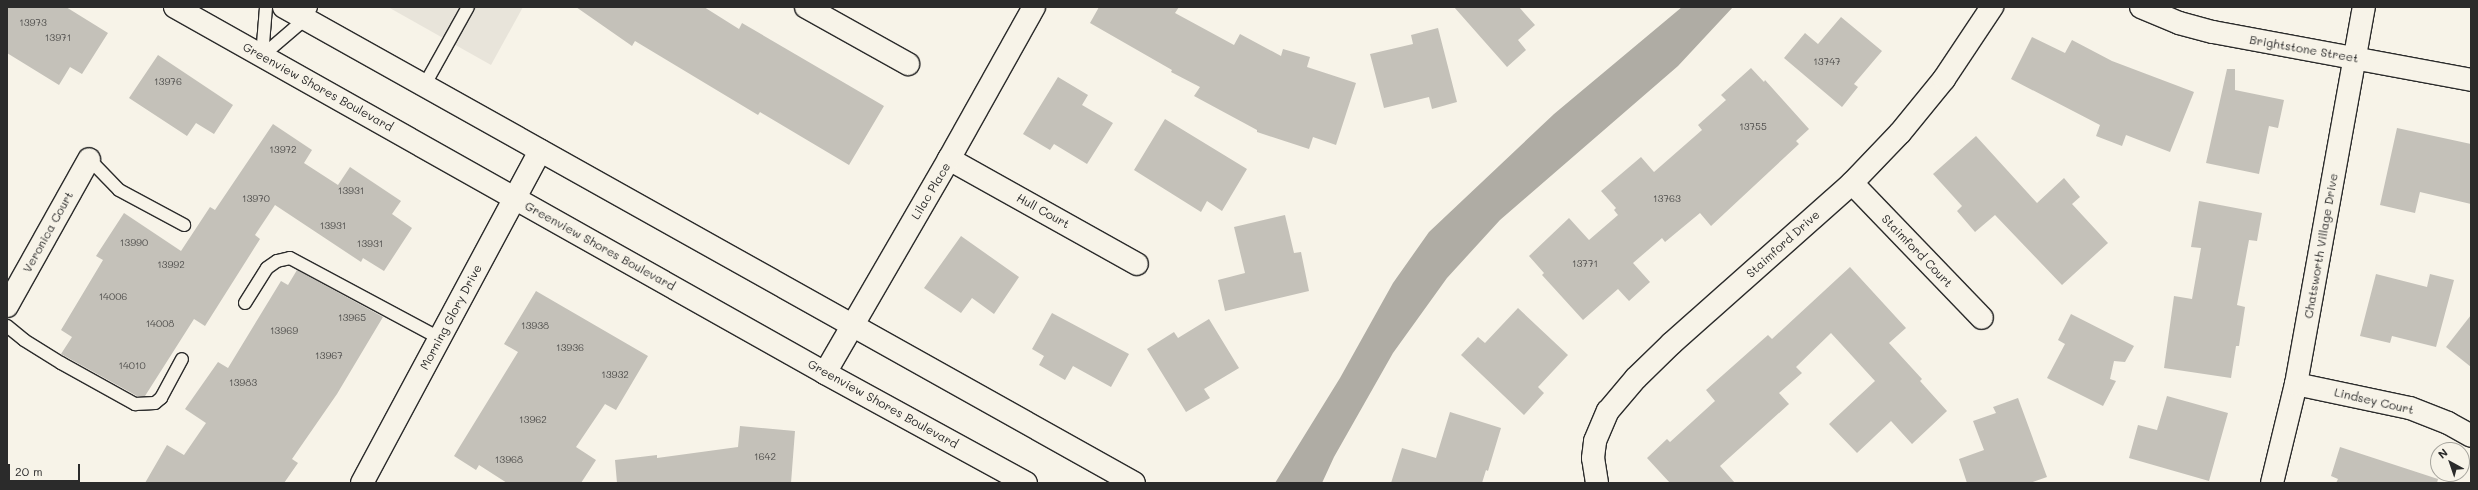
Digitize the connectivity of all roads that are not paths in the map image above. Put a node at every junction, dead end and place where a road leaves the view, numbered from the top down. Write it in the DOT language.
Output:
graph roads {
  1 [pos="175,7"];
  2 [pos="266,7"];
  3 [pos="284,7"];
  4 [pos="468,7"];
  5 [pos="806,7"];
  6 [pos="1034,7"];
  7 [pos="1992,7"];
  8 [pos="2141,7"];
  9 [pos="2364,7"];
  10 [pos="308,13"];
  11 [pos="262,56"];
  12 [pos="2354,58"];
  13 [pos="908,64"];
  14 [pos="2471,80"];
  15 [pos="424,86"];
  16 [pos="540,151"];
  17 [pos="89,159"];
  18 [pos="949,159"];
  19 [pos="1852,183"];
  20 [pos="514,198"];
  21 [pos="184,225"];
  22 [pos="1137,264"];
  23 [pos="245,303"];
  24 [pos="7,306"];
  25 [pos="1982,318"];
  26 [pos="7,326"];
  27 [pos="850,326"];
  28 [pos="439,338"];
  29 [pos="182,359"];
  30 [pos="824,373"];
  31 [pos="2296,384"];
  32 [pos="2471,436"];
  33 [pos="364,482"];
  34 [pos="1026,483"];
  35 [pos="1134,483"];
  36 [pos="1597,483"];
  37 [pos="2272,483"];
  1 -- 11 [label="street, Greenview Shores Boulevard"];
  2 -- 11 [label="lane"];
  3 -- 10 [label="street"];
  4 -- 15 [label="lane"];
  5 -- 13 [label="street"];
  6 -- 18 [label="street, Lilac Place"];
  7 -- 19 [label="street, Staimford Drive"];
  8 -- 12 [label="street, Brightstone Street"];
  9 -- 12 [label="street, Chatsworth Village Drive"];
  10 -- 11 [label="lane"];
  10 -- 15 [label="street"];
  11 -- 20 [label="street, Greenview Shores Boulevard"];
  12 -- 14 [label="street, Brightstone Street"];
  12 -- 31 [label="street, Chatsworth Village Drive"];
  15 -- 16 [label="street"];
  16 -- 20 [label="street, Morning Glory Drive"];
  16 -- 27 [label="street"];
  17 -- 21 [label="lane"];
  17 -- 24 [label="street, Veronica Court"];
  18 -- 22 [label="street, Hull Court"];
  18 -- 27 [label="street, Lilac Place"];
  19 -- 25 [label="street, Staimford Court"];
  19 -- 36 [label="street, Staimford Drive"];
  20 -- 28 [label="street, Morning Glory Drive"];
  20 -- 30 [label="street, Greenview Shores Boulevard"];
  23 -- 28 [label="lane"];
  26 -- 29 [label="lane"];
  27 -- 30 [label="street, Lilac Place"];
  27 -- 35 [label="street"];
  28 -- 33 [label="street, Morning Glory Drive"];
  30 -- 34 [label="street, Greenview Shores Boulevard"];
  31 -- 32 [label="street, Lindsey Court"];
  31 -- 37 [label="street, Chatsworth Village Drive"];
}
